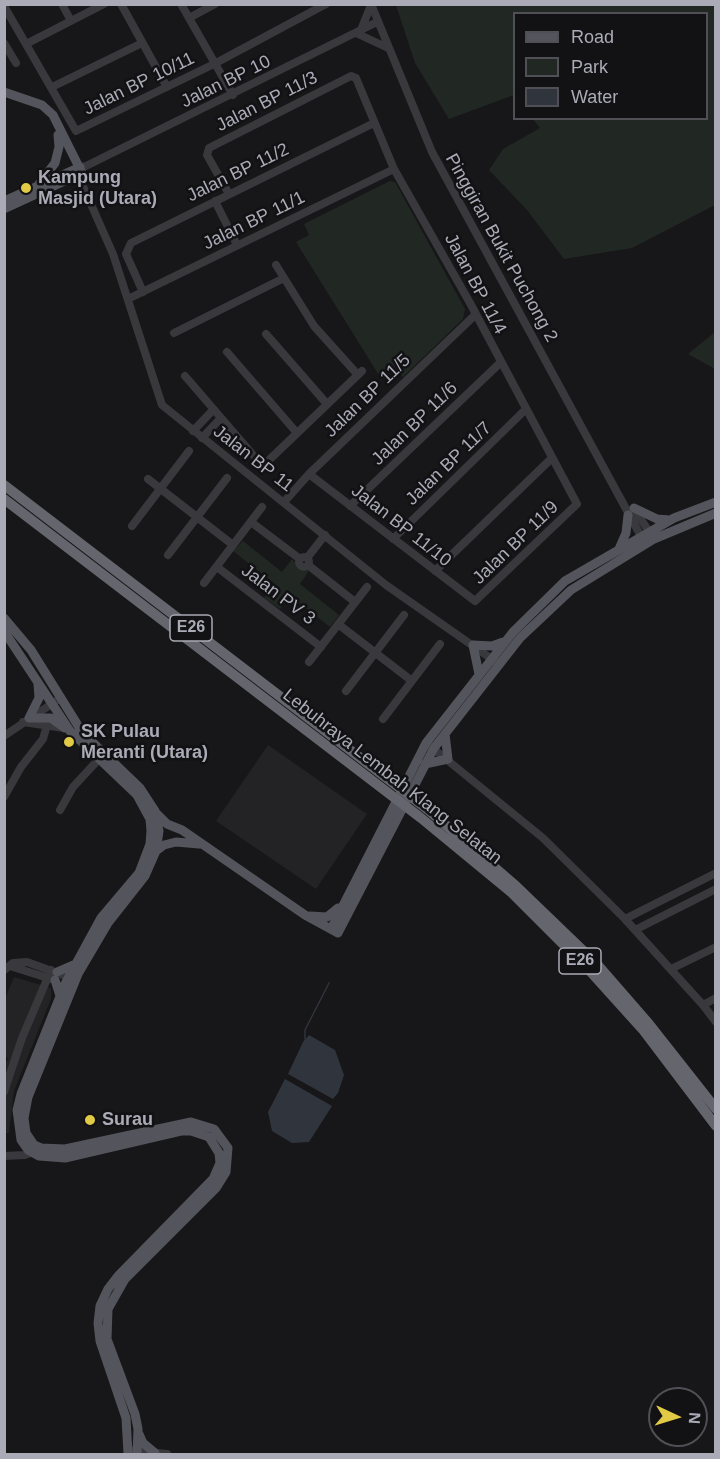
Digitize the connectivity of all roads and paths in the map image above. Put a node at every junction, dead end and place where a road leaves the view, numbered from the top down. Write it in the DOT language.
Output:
graph roads {
  1 [pos="62,4"];
  2 [pos="104,4"];
  3 [pos="121,4"];
  4 [pos="181,4"];
  5 [pos="215,4"];
  6 [pos="326,4"];
  7 [pos="371,4"];
  8 [pos="4,6"];
  9 [pos="189,18"];
  10 [pos="71,21"];
  11 [pos="377,22"];
  12 [pos="358,32"];
  13 [pos="4,43"];
  14 [pos="142,43"];
  15 [pos="26,44"];
  16 [pos="388,48"];
  17 [pos="16,63"];
  18 [pos="214,64"];
  19 [pos="354,76"];
  20 [pos="52,87"];
  21 [pos="167,87"];
  22 [pos="4,92"];
  23 [pos="233,95"];
  24 [pos="4,98"];
  25 [pos="374,123"];
  26 [pos="58,135"];
  27 [pos="394,169"];
  28 [pos="80,170"];
  29 [pos="31,191"];
  30 [pos="229,194"];
  31 [pos="4,201"];
  32 [pos="215,201"];
  33 [pos="4,209"];
  34 [pos="237,245"];
  35 [pos="276,265"];
  36 [pos="284,278"];
  37 [pos="143,292"];
  38 [pos="128,299"];
  39 [pos="475,315"];
  40 [pos="174,333"];
  41 [pos="266,334"];
  42 [pos="227,352"];
  43 [pos="500,363"];
  44 [pos="185,376"];
  45 [pos="327,404"];
  46 [pos="525,410"];
  47 [pos="213,411"];
  48 [pos="220,419"];
  49 [pos="193,431"];
  50 [pos="297,433"];
  51 [pos="202,438"];
  52 [pos="189,451"];
  53 [pos="552,458"];
  54 [pos="309,474"];
  55 [pos="227,478"];
  56 [pos="148,479"];
  57 [pos="4,485"];
  58 [pos="160,489"];
  59 [pos="4,499"];
  60 [pos="284,502"];
  61 [pos="716,502"];
  62 [pos="577,504"];
  63 [pos="350,506"];
  64 [pos="262,507"];
  65 [pos="631,512"];
  66 [pos="716,513"];
  67 [pos="197,517"];
  68 [pos="670,520"];
  69 [pos="251,522"];
  70 [pos="132,526"];
  71 [pos="325,535"];
  72 [pos="648,538"];
  73 [pos="393,539"];
  74 [pos="233,545"];
  75 [pos="618,549"];
  76 [pos="168,555"];
  77 [pos="305,561"];
  78 [pos="217,567"];
  79 [pos="435,571"];
  80 [pos="204,583"];
  81 [pos="367,586"];
  82 [pos="355,602"];
  83 [pos="475,602"];
  84 [pos="404,615"];
  85 [pos="4,618"];
  86 [pos="338,624"];
  87 [pos="4,631"];
  88 [pos="506,641"];
  89 [pos="440,644"];
  90 [pos="473,645"];
  91 [pos="321,647"];
  92 [pos="375,653"];
  93 [pos="490,658"];
  94 [pos="309,662"];
  95 [pos="499,664"];
  96 [pos="479,674"];
  97 [pos="38,680"];
  98 [pos="412,681"];
  99 [pos="346,691"];
  100 [pos="55,701"];
  101 [pos="383,719"];
  102 [pos="26,720"];
  103 [pos="47,725"];
  104 [pos="68,730"];
  105 [pos="445,734"];
  106 [pos="4,736"];
  107 [pos="430,746"];
  108 [pos="99,759"];
  109 [pos="448,759"];
  110 [pos="425,764"];
  111 [pos="375,776"];
  112 [pos="4,797"];
  113 [pos="60,810"];
  114 [pos="155,811"];
  115 [pos="424,813"];
  116 [pos="201,845"];
  117 [pos="156,851"];
  118 [pos="716,873"];
  119 [pos="716,889"];
  120 [pos="345,899"];
  121 [pos="305,915"];
  122 [pos="625,919"];
  123 [pos="634,930"];
  124 [pos="334,931"];
  125 [pos="716,947"];
  126 [pos="75,963"];
  127 [pos="7,968"];
  128 [pos="671,969"];
  129 [pos="53,975"];
  130 [pos="70,982"];
  131 [pos="60,999"];
  132 [pos="716,999"];
  133 [pos="703,1005"];
  134 [pos="716,1022"];
  135 [pos="4,1092"];
  136 [pos="716,1109"];
  137 [pos="716,1126"];
  138 [pos="33,1152"];
  139 [pos="4,1156"];
  140 [pos="138,1429"];
  141 [pos="133,1452"];
  142 [pos="152,1454"];
  143 [pos="167,1455"];
  1 -- 10 [label="street"];
  2 -- 10 [label="street"];
  3 -- 14 [label="street"];
  4 -- 9 [label="street"];
  5 -- 9 [label="street"];
  6 -- 18 [label="street, Jalan BP 10/11"];
  7 -- 11 [label="street, Pinggiran Bukit Puchong 2"];
  7 -- 12 [label="street"];
  8 -- 15 [label="street"];
  9 -- 18 [label="street"];
  10 -- 15 [label="street"];
  11 -- 12 [label="street, Jalan BP 10"];
  11 -- 16 [label="street, Pinggiran Bukit Puchong 2"];
  12 -- 16 [label="street"];
  12 -- 23 [label="street, Jalan BP 10"];
  13 -- 17 [label="street"];
  14 -- 20 [label="street"];
  14 -- 21 [label="street"];
  15 -- 20 [label="street"];
  16 -- 65 [label="street, Pinggiran Bukit Puchong 2"];
  18 -- 21 [label="street, Jalan BP 10/11"];
  18 -- 23 [label="street"];
  19 -- 25 [label="street, Jalan BP 11/4"];
  19 -- 30 [label="street, Jalan BP 11/3"];
  20 -- 21 [label="street, Jalan BP 10/11"];
  22 -- 28 [label="main road"];
  23 -- 28 [label="street, Jalan BP 10"];
  24 -- 26 [label="main road"];
  25 -- 27 [label="street, Jalan BP 11/4"];
  25 -- 30 [label="street, Jalan BP 11/2"];
  26 -- 28 [label="main road"];
  26 -- 29 [label="main road"];
  27 -- 34 [label="street, Jalan BP 11/1"];
  27 -- 39 [label="street, Jalan BP 11/4"];
  28 -- 29 [label="main road"];
  28 -- 33 [label="main road"];
  28 -- 38 [label="street, Jalan BP 11"];
  29 -- 31 [label="main road"];
  30 -- 32 [label="street, Jalan BP 11/2"];
  32 -- 34 [label="street"];
  32 -- 37 [label="street, Jalan BP 11/2"];
  34 -- 37 [label="street, Jalan BP 11/1"];
  35 -- 36 [label="street"];
  36 -- 40 [label="street"];
  36 -- 45 [label="street"];
  37 -- 38 [label="street, Jalan BP 11/1"];
  38 -- 49 [label="street, Jalan BP 11"];
  39 -- 43 [label="street, Jalan BP 11/4"];
  39 -- 54 [label="street, Jalan BP 11/5"];
  41 -- 45 [label="street"];
  42 -- 50 [label="street"];
  43 -- 46 [label="street, Jalan BP 11/4"];
  43 -- 63 [label="street, Jalan BP 11/6"];
  44 -- 47 [label="street"];
  45 -- 50 [label="street"];
  46 -- 53 [label="street, Jalan BP 11/4"];
  46 -- 73 [label="street, Jalan BP 11/7"];
  47 -- 48 [label="street"];
  47 -- 49 [label="street"];
  48 -- 50 [label="street"];
  48 -- 51 [label="street"];
  49 -- 51 [label="street, Jalan BP 11"];
  51 -- 60 [label="street, Jalan BP 11"];
  52 -- 58 [label="street"];
  53 -- 62 [label="street, Jalan BP 11/4"];
  53 -- 79 [label="street"];
  54 -- 60 [label="street, Jalan BP 11/5"];
  54 -- 63 [label="street, Jalan BP 11/10"];
  55 -- 67 [label="street"];
  56 -- 58 [label="street"];
  57 -- 111 [label="highway, Lebuhraya Lembah Klang Selatan / E26"];
  58 -- 67 [label="street"];
  58 -- 70 [label="street"];
  59 -- 111 [label="highway, Lebuhraya Lembah Klang Selatan / E26"];
  60 -- 71 [label="street, Jalan BP 11"];
  61 -- 68 [label="main road"];
  62 -- 83 [label="street, Jalan BP 11/9"];
  63 -- 73 [label="street, Jalan BP 11/10"];
  64 -- 69 [label="street"];
  65 -- 68 [label="main road"];
  65 -- 72 [label="street, Pinggiran Bukit Puchong 2"];
  65 -- 75 [label="main road"];
  66 -- 72 [label="main road"];
  67 -- 74 [label="street"];
  67 -- 76 [label="street"];
  68 -- 72 [label="main road"];
  69 -- 74 [label="street"];
  69 -- 77 [label="street"];
  71 -- 77 [label="street"];
  71 -- 90 [label="street, Jalan BP 11"];
  72 -- 75 [label="main road"];
  72 -- 95 [label="main road"];
  73 -- 79 [label="street, Jalan BP 11/10"];
  74 -- 78 [label="street"];
  75 -- 88 [label="main road"];
  77 -- 82 [label="street"];
  78 -- 80 [label="street"];
  78 -- 91 [label="street, Jalan PV 3"];
  79 -- 83 [label="street, Jalan BP 11/10"];
  81 -- 82 [label="street"];
  82 -- 86 [label="street"];
  84 -- 92 [label="street"];
  85 -- 100 [label="main road"];
  86 -- 91 [label="street"];
  86 -- 92 [label="street"];
  87 -- 97 [label="main road"];
  88 -- 90 [label="main road"];
  88 -- 93 [label="main road"];
  89 -- 98 [label="street"];
  90 -- 93 [label="street, Jalan BP 11"];
  90 -- 96 [label="main road"];
  91 -- 94 [label="street"];
  92 -- 98 [label="street"];
  92 -- 99 [label="street"];
  93 -- 95 [label="street, Jalan BP 11"];
  93 -- 96 [label="main road"];
  95 -- 105 [label="main road"];
  96 -- 107 [label="main road"];
  97 -- 100 [label="main road"];
  97 -- 102 [label="main road"];
  98 -- 101 [label="street"];
  100 -- 102 [label="street"];
  100 -- 104 [label="main road"];
  100 -- 114 [label="main road"];
  102 -- 103 [label="street"];
  102 -- 104 [label="main road"];
  102 -- 106 [label="street"];
  103 -- 104 [label="street"];
  103 -- 112 [label="street"];
  104 -- 108 [label="main road"];
  105 -- 107 [label="main road"];
  105 -- 109 [label="main road"];
  107 -- 109 [label="street"];
  107 -- 110 [label="main road"];
  107 -- 120 [label="main road"];
  108 -- 113 [label="street"];
  108 -- 126 [label="main road"];
  109 -- 110 [label="main road"];
  109 -- 122 [label="street"];
  110 -- 124 [label="main road"];
  111 -- 115 [label="highway, Lebuhraya Lembah Klang Selatan / E26"];
  114 -- 116 [label="main road"];
  114 -- 117 [label="main road"];
  115 -- 136 [label="highway, Lebuhraya Lembah Klang Selatan / E26"];
  115 -- 137 [label="highway, Lebuhraya Lembah Klang Selatan / E26"];
  116 -- 117 [label="main road"];
  116 -- 121 [label="main road"];
  117 -- 130 [label="main road"];
  118 -- 122 [label="street"];
  119 -- 123 [label="street"];
  120 -- 121 [label="main road"];
  120 -- 124 [label="main road"];
  121 -- 124 [label="main road"];
  122 -- 123 [label="street"];
  123 -- 128 [label="street"];
  125 -- 128 [label="street"];
  126 -- 129 [label="main road"];
  126 -- 130 [label="main road"];
  127 -- 129 [label="street"];
  128 -- 133 [label="street"];
  129 -- 130 [label="street"];
  129 -- 131 [label="main road"];
  129 -- 135 [label="street"];
  130 -- 131 [label="main road"];
  130 -- 140 [label="main road"];
  131 -- 138 [label="main road"];
  132 -- 133 [label="street"];
  133 -- 134 [label="street"];
  138 -- 139 [label="street"];
  138 -- 141 [label="main road"];
  140 -- 141 [label="main road"];
  140 -- 142 [label="main road"];
  141 -- 142 [label="street"];
  142 -- 143 [label="street"];
}
